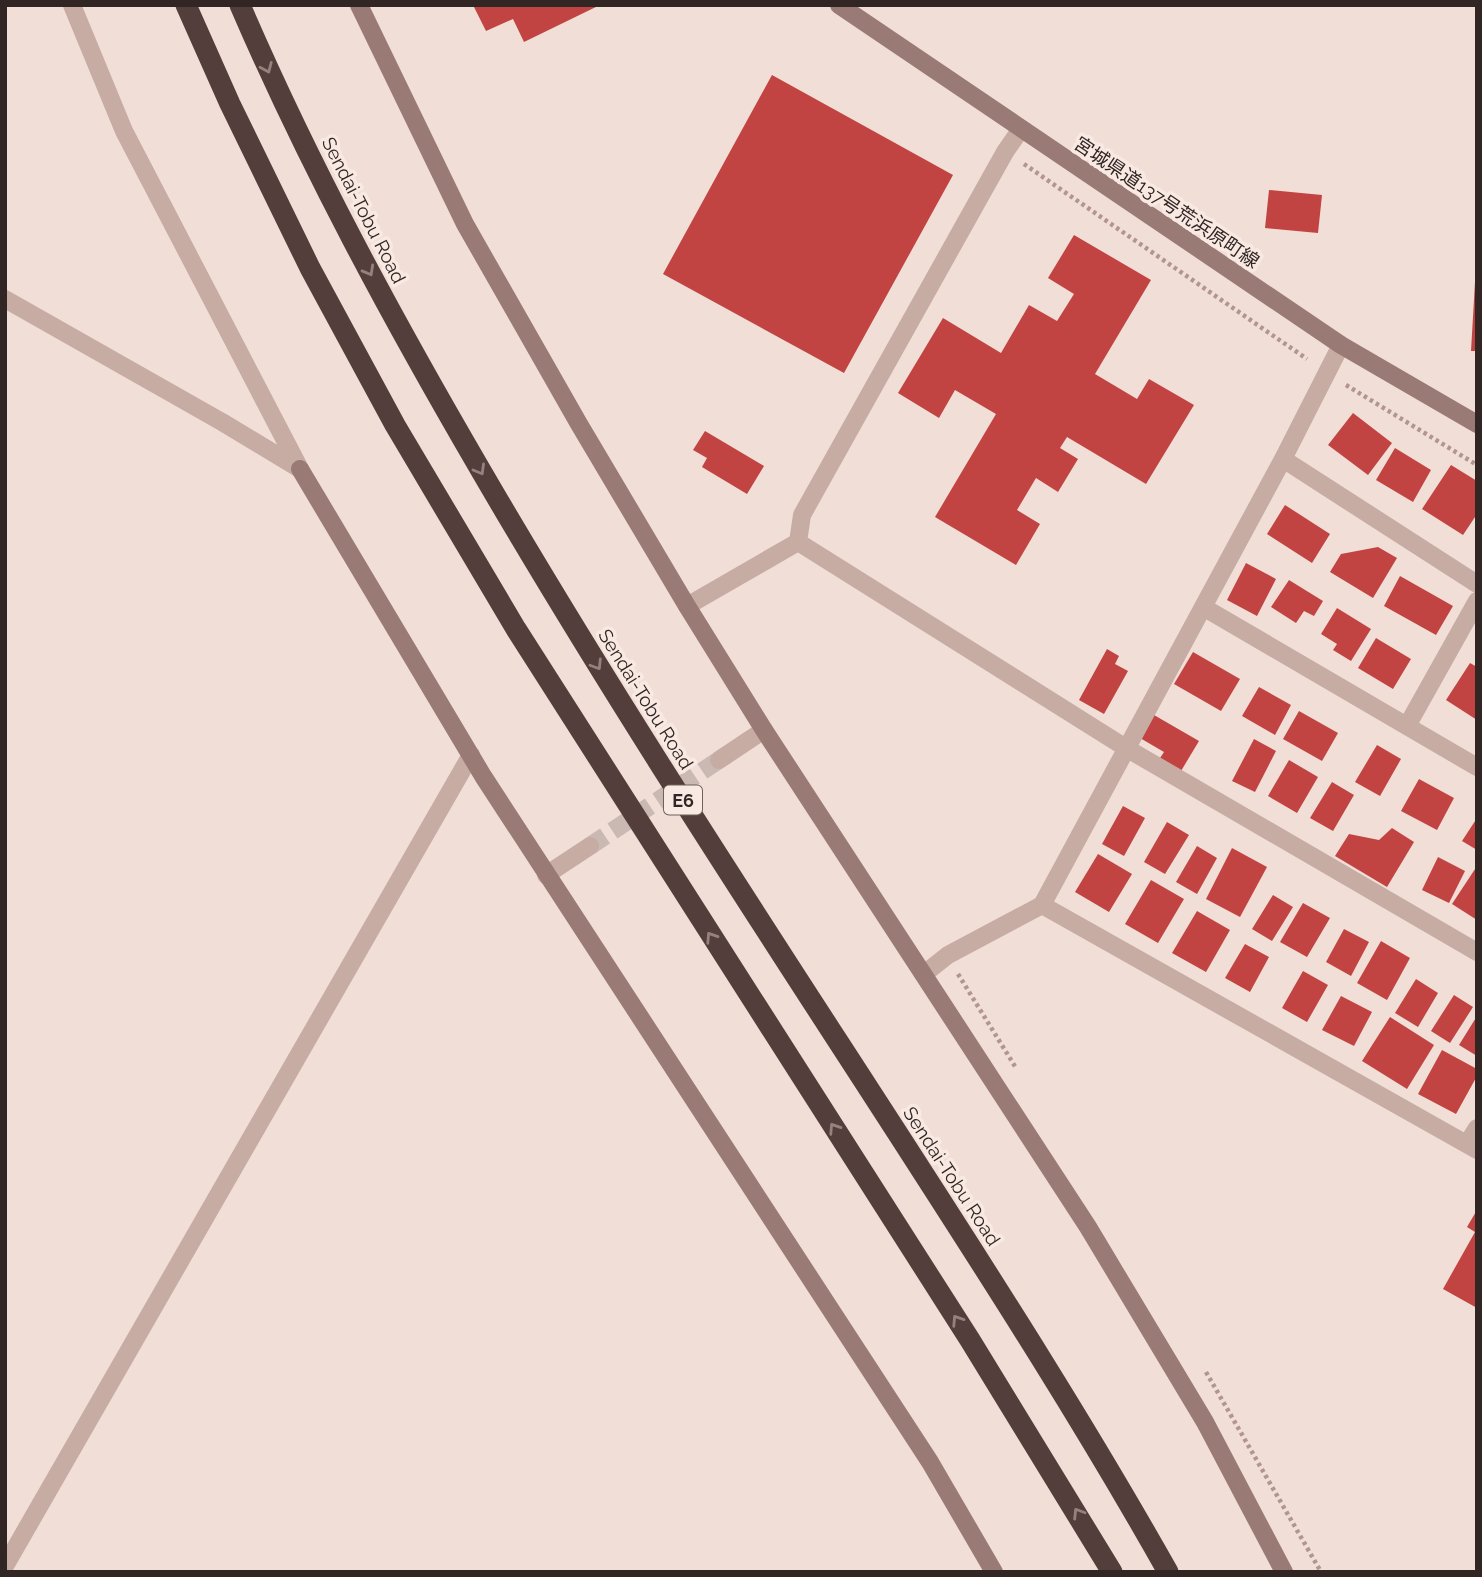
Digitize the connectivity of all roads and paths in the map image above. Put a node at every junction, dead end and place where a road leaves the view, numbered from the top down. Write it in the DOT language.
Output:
graph roads {
  1 [pos="72,5"];
  2 [pos="186,5"];
  3 [pos="240,5"];
  4 [pos="359,5"];
  5 [pos="839,5"];
  6 [pos="1021,129"];
  7 [pos="1024,164"];
  8 [pos="5,299"];
  9 [pos="1341,345"];
  10 [pos="1307,359"];
  11 [pos="1342,382"];
  12 [pos="1477,424"];
  13 [pos="1283,459"];
  14 [pos="1477,465"];
  15 [pos="300,469"];
  16 [pos="798,542"];
  17 [pos="1477,584"];
  18 [pos="1477,601"];
  19 [pos="687,606"];
  20 [pos="1203,607"];
  21 [pos="1407,726"];
  22 [pos="764,730"];
  23 [pos="1126,748"];
  24 [pos="471,755"];
  25 [pos="719,760"];
  26 [pos="1477,767"];
  27 [pos="590,846"];
  28 [pos="546,875"];
  29 [pos="1042,905"];
  30 [pos="1477,952"];
  31 [pos="924,974"];
  32 [pos="1477,1128"];
  33 [pos="1472,1147"];
  34 [pos="5,1566"];
  35 [pos="994,1572"];
  36 [pos="1112,1572"];
  37 [pos="1168,1572"];
  38 [pos="1284,1572"];
  1 -- 15 [label="street"];
  36 -- 2 [label="highway, E6, one-way"];
  3 -- 37 [label="highway, Sendai-Tobu Road / E6, one-way"];
  4 -- 19 [label="street"];
  5 -- 6 [label="street, 宮城県道137号荒浜原町線"];
  6 -- 9 [label="street, 宮城県道137号荒浜原町線"];
  6 -- 16 [label="street"];
  7 -- 10 [label="path"];
  8 -- 15 [label="street"];
  9 -- 12 [label="street, 宮城県道137号荒浜原町線"];
  9 -- 13 [label="street"];
  11 -- 14 [label="path"];
  13 -- 17 [label="street"];
  13 -- 20 [label="street"];
  15 -- 24 [label="street"];
  16 -- 19 [label="street"];
  16 -- 23 [label="street"];
  18 -- 21 [label="street"];
  19 -- 22 [label="street"];
  20 -- 21 [label="street"];
  20 -- 23 [label="street"];
  21 -- 26 [label="street"];
  22 -- 25 [label="street"];
  22 -- 31 [label="street"];
  23 -- 29 [label="street"];
  23 -- 30 [label="street"];
  24 -- 28 [label="street"];
  24 -- 34 [label="street"];
  27 -- 28 [label="street"];
  28 -- 35 [label="street"];
  29 -- 31 [label="street"];
  29 -- 33 [label="street"];
  31 -- 38 [label="street"];
  32 -- 33 [label="street"];
}
